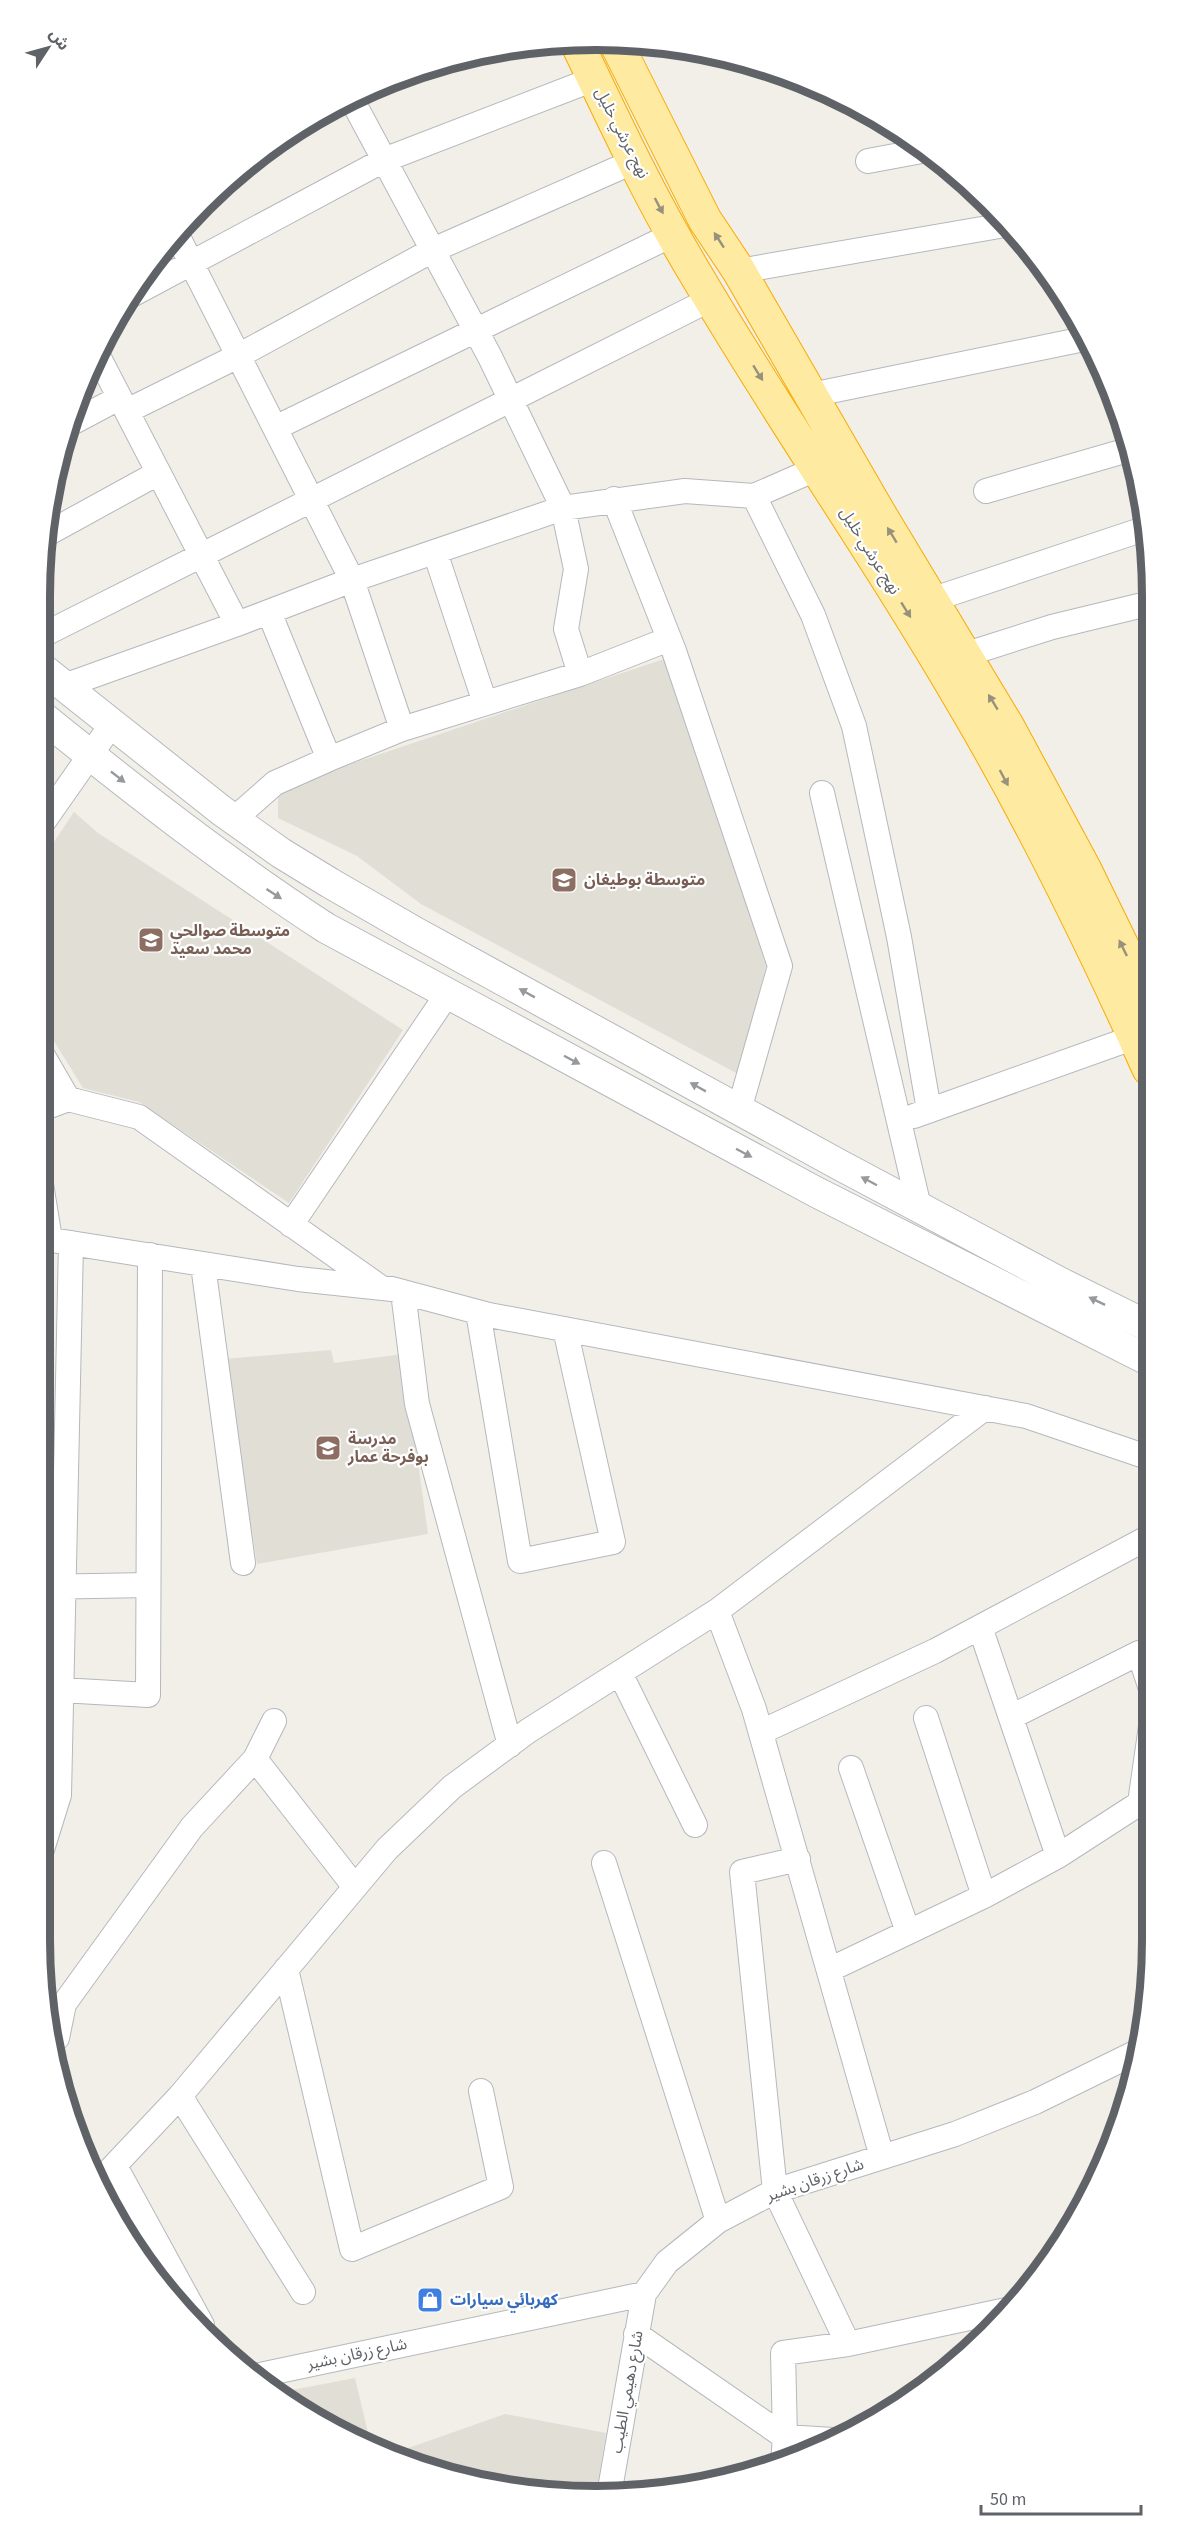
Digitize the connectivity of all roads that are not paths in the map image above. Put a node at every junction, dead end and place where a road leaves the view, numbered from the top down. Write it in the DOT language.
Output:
graph roads {
  1 [pos="580,50"];
  2 [pos="620,51"];
  3 [pos="594,79"];
  4 [pos="355,106"];
  5 [pos="914,152"];
  6 [pos="384,160"];
  7 [pos="635,161"];
  8 [pos="868,161"];
  9 [pos="998,226"];
  10 [pos="674,234"];
  11 [pos="180,241"];
  12 [pos="433,250"];
  13 [pos="191,263"];
  14 [pos="739,271"];
  15 [pos="145,288"];
  16 [pos="711,299"];
  17 [pos="475,329"];
  18 [pos="1078,340"];
  19 [pos="238,356"];
  20 [pos="102,363"];
  21 [pos="811,395"];
  22 [pos="510,400"];
  23 [pos="123,405"];
  24 [pos="77,422"];
  25 [pos="275,428"];
  26 [pos="1122,452"];
  27 [pos="818,468"];
  28 [pos="158,473"];
  29 [pos="986,491"];
  30 [pos="754,496"];
  31 [pos="614,499"];
  32 [pos="312,500"];
  33 [pos="563,508"];
  34 [pos="54,527"];
  35 [pos="1138,531"];
  36 [pos="435,552"];
  37 [pos="202,555"];
  38 [pos="352,580"];
  39 [pos="931,600"];
  40 [pos="1142,605"];
  41 [pos="269,612"];
  42 [pos="237,624"];
  43 [pos="50,631"];
  44 [pos="669,639"];
  45 [pos="964,655"];
  46 [pos="580,674"];
  47 [pos="50,675"];
  48 [pos="64,686"];
  49 [pos="485,703"];
  50 [pos="50,723"];
  51 [pos="112,724"];
  52 [pos="402,729"];
  53 [pos="89,754"];
  54 [pos="329,759"];
  55 [pos="822,793"];
  56 [pos="50,812"];
  57 [pos="234,819"];
  58 [pos="1142,987"];
  59 [pos="448,993"];
  60 [pos="1135,1037"];
  61 [pos="1142,1053"];
  62 [pos="50,1068"];
  63 [pos="68,1099"];
  64 [pos="50,1106"];
  65 [pos="739,1110"];
  66 [pos="929,1110"];
  67 [pos="899,1121"];
  68 [pos="919,1208"];
  69 [pos="291,1224"];
  70 [pos="53,1240"];
  71 [pos="150,1255"];
  72 [pos="203,1265"];
  73 [pos="392,1290"];
  74 [pos="478,1312"];
  75 [pos="1142,1323"];
  76 [pos="565,1329"];
  77 [pos="1142,1357"];
  78 [pos="985,1408"];
  79 [pos="1142,1455"];
  80 [pos="1142,1541"];
  81 [pos="243,1563"];
  82 [pos="148,1585"];
  83 [pos="50,1587"];
  84 [pos="63,1588"];
  85 [pos="717,1611"];
  86 [pos="980,1627"];
  87 [pos="1142,1662"];
  88 [pos="620,1673"];
  89 [pos="50,1688"];
  90 [pos="1011,1717"];
  91 [pos="926,1718"];
  92 [pos="274,1721"];
  93 [pos="761,1732"];
  94 [pos="510,1745"];
  95 [pos="255,1759"];
  96 [pos="851,1768"];
  97 [pos="1142,1789"];
  98 [pos="50,1824"];
  99 [pos="695,1825"];
  100 [pos="1058,1856"];
  101 [pos="798,1859"];
  102 [pos="604,1863"];
  103 [pos="355,1887"];
  104 [pos="984,1896"];
  105 [pos="908,1932"];
  106 [pos="286,1969"];
  107 [pos="829,1970"];
  108 [pos="58,2034"];
  109 [pos="1129,2056"];
  110 [pos="481,2091"];
  111 [pos="180,2096"];
  112 [pos="882,2157"];
  113 [pos="115,2166"];
  114 [pos="104,2177"];
  115 [pos="775,2191"];
  116 [pos="718,2221"];
  117 [pos="303,2292"];
  118 [pos="644,2294"];
  119 [pos="193,2309"];
  120 [pos="994,2313"];
  121 [pos="636,2334"];
  122 [pos="848,2344"];
  123 [pos="263,2373"];
  124 [pos="785,2437"];
  125 [pos="815,2439"];
  126 [pos="784,2452"];
  127 [pos="611,2485"];
  1 -- 3 [label="highway, نهج عرشي خليل"];
  14 -- 2 [label="highway, نهج عرشي خليل, one-way"];
  3 -- 6 [label="street"];
  3 -- 7 [label="highway, نهج عرشي خليل"];
  4 -- 6 [label="street"];
  5 -- 8 [label="street"];
  6 -- 12 [label="street"];
  6 -- 13 [label="street"];
  7 -- 10 [label="highway, نهج عرشي خليل, one-way"];
  7 -- 12 [label="street"];
  9 -- 14 [label="street"];
  10 -- 16 [label="highway, نهج عرشي خليل"];
  10 -- 17 [label="street"];
  11 -- 13 [label="street"];
  12 -- 17 [label="street"];
  12 -- 19 [label="street"];
  13 -- 15 [label="street"];
  13 -- 19 [label="street"];
  14 -- 21 [label="highway, نهج عرشي خليل"];
  16 -- 22 [label="street"];
  16 -- 27 [label="highway, نهج عرشي خليل, one-way"];
  17 -- 22 [label="street"];
  17 -- 25 [label="street"];
  18 -- 21 [label="street"];
  19 -- 23 [label="street"];
  19 -- 25 [label="street"];
  20 -- 23 [label="street"];
  39 -- 21 [label="highway, نهج عرشي خليل, one-way"];
  22 -- 32 [label="street"];
  22 -- 33 [label="street"];
  23 -- 24 [label="street"];
  23 -- 28 [label="street"];
  25 -- 32 [label="street"];
  26 -- 29 [label="street"];
  27 -- 30 [label="street"];
  27 -- 60 [label="highway, نهج عرشي خليل, one-way"];
  28 -- 34 [label="street"];
  28 -- 37 [label="street"];
  30 -- 31 [label="street"];
  30 -- 66 [label="street"];
  31 -- 33 [label="street"];
  31 -- 44 [label="street"];
  32 -- 37 [label="street"];
  32 -- 38 [label="street"];
  33 -- 36 [label="street"];
  33 -- 46 [label="street"];
  35 -- 39 [label="street"];
  36 -- 38 [label="street"];
  36 -- 49 [label="street"];
  37 -- 42 [label="street"];
  37 -- 43 [label="street"];
  38 -- 41 [label="street"];
  38 -- 52 [label="street"];
  39 -- 45 [label="highway, نهج عرشي خليل"];
  40 -- 45 [label="street"];
  41 -- 42 [label="street"];
  41 -- 54 [label="street"];
  42 -- 48 [label="street"];
  44 -- 46 [label="street"];
  44 -- 65 [label="street"];
  58 -- 45 [label="highway, نهج عرشي خليل, one-way"];
  46 -- 49 [label="street"];
  47 -- 48 [label="street"];
  48 -- 51 [label="street"];
  49 -- 52 [label="street"];
  50 -- 53 [label="street"];
  51 -- 53 [label="street"];
  51 -- 57 [label="street"];
  52 -- 54 [label="street"];
  53 -- 56 [label="street"];
  53 -- 59 [label="street, one-way"];
  54 -- 57 [label="street"];
  55 -- 67 [label="street"];
  65 -- 57 [label="street, one-way"];
  59 -- 69 [label="street"];
  59 -- 77 [label="street, one-way"];
  60 -- 61 [label="highway, نهج عرشي خليل"];
  60 -- 66 [label="street"];
  62 -- 63 [label="street"];
  63 -- 64 [label="street"];
  63 -- 69 [label="street"];
  68 -- 65 [label="street, one-way"];
  66 -- 67 [label="street"];
  67 -- 68 [label="street"];
  75 -- 68 [label="street, one-way"];
  69 -- 73 [label="street"];
  70 -- 71 [label="street"];
  70 -- 84 [label="street"];
  71 -- 72 [label="street"];
  71 -- 82 [label="street"];
  72 -- 73 [label="street"];
  72 -- 81 [label="street"];
  73 -- 74 [label="street"];
  73 -- 94 [label="street"];
  74 -- 76 [label="street"];
  74 -- 76 [label="street"];
  76 -- 78 [label="street"];
  78 -- 79 [label="street"];
  78 -- 85 [label="street"];
  80 -- 86 [label="street"];
  82 -- 84 [label="street"];
  82 -- 89 [label="street"];
  83 -- 84 [label="street"];
  84 -- 89 [label="street"];
  85 -- 88 [label="street"];
  85 -- 93 [label="street"];
  86 -- 90 [label="street"];
  86 -- 93 [label="street"];
  87 -- 90 [label="street"];
  88 -- 94 [label="street"];
  88 -- 99 [label="street"];
  89 -- 98 [label="street"];
  90 -- 100 [label="street"];
  91 -- 104 [label="street"];
  92 -- 95 [label="street"];
  93 -- 101 [label="street"];
  94 -- 103 [label="street"];
  95 -- 103 [label="street"];
  95 -- 108 [label="street"];
  96 -- 105 [label="street"];
  97 -- 100 [label="street"];
  100 -- 104 [label="street"];
  101 -- 107 [label="street"];
  101 -- 115 [label="street"];
  102 -- 116 [label="street"];
  103 -- 106 [label="street"];
  104 -- 105 [label="street"];
  105 -- 107 [label="street"];
  106 -- 110 [label="street"];
  106 -- 111 [label="street"];
  107 -- 112 [label="street"];
  109 -- 112 [label="street, شارع زرقان بشير"];
  111 -- 113 [label="street"];
  111 -- 117 [label="street"];
  112 -- 115 [label="street, شارع زرقان بشير"];
  113 -- 114 [label="street"];
  113 -- 119 [label="street"];
  115 -- 116 [label="street, شارع زرقان بشير"];
  115 -- 122 [label="street"];
  116 -- 118 [label="street, شارع زرقان بشير"];
  118 -- 121 [label="street, شارع دهيمي الطيب"];
  118 -- 123 [label="street, شارع زرقان بشير"];
  120 -- 122 [label="street"];
  121 -- 124 [label="street"];
  121 -- 127 [label="street, شارع دهيمي الطيب"];
  122 -- 124 [label="street"];
  124 -- 125 [label="street"];
  124 -- 126 [label="street"];
}
